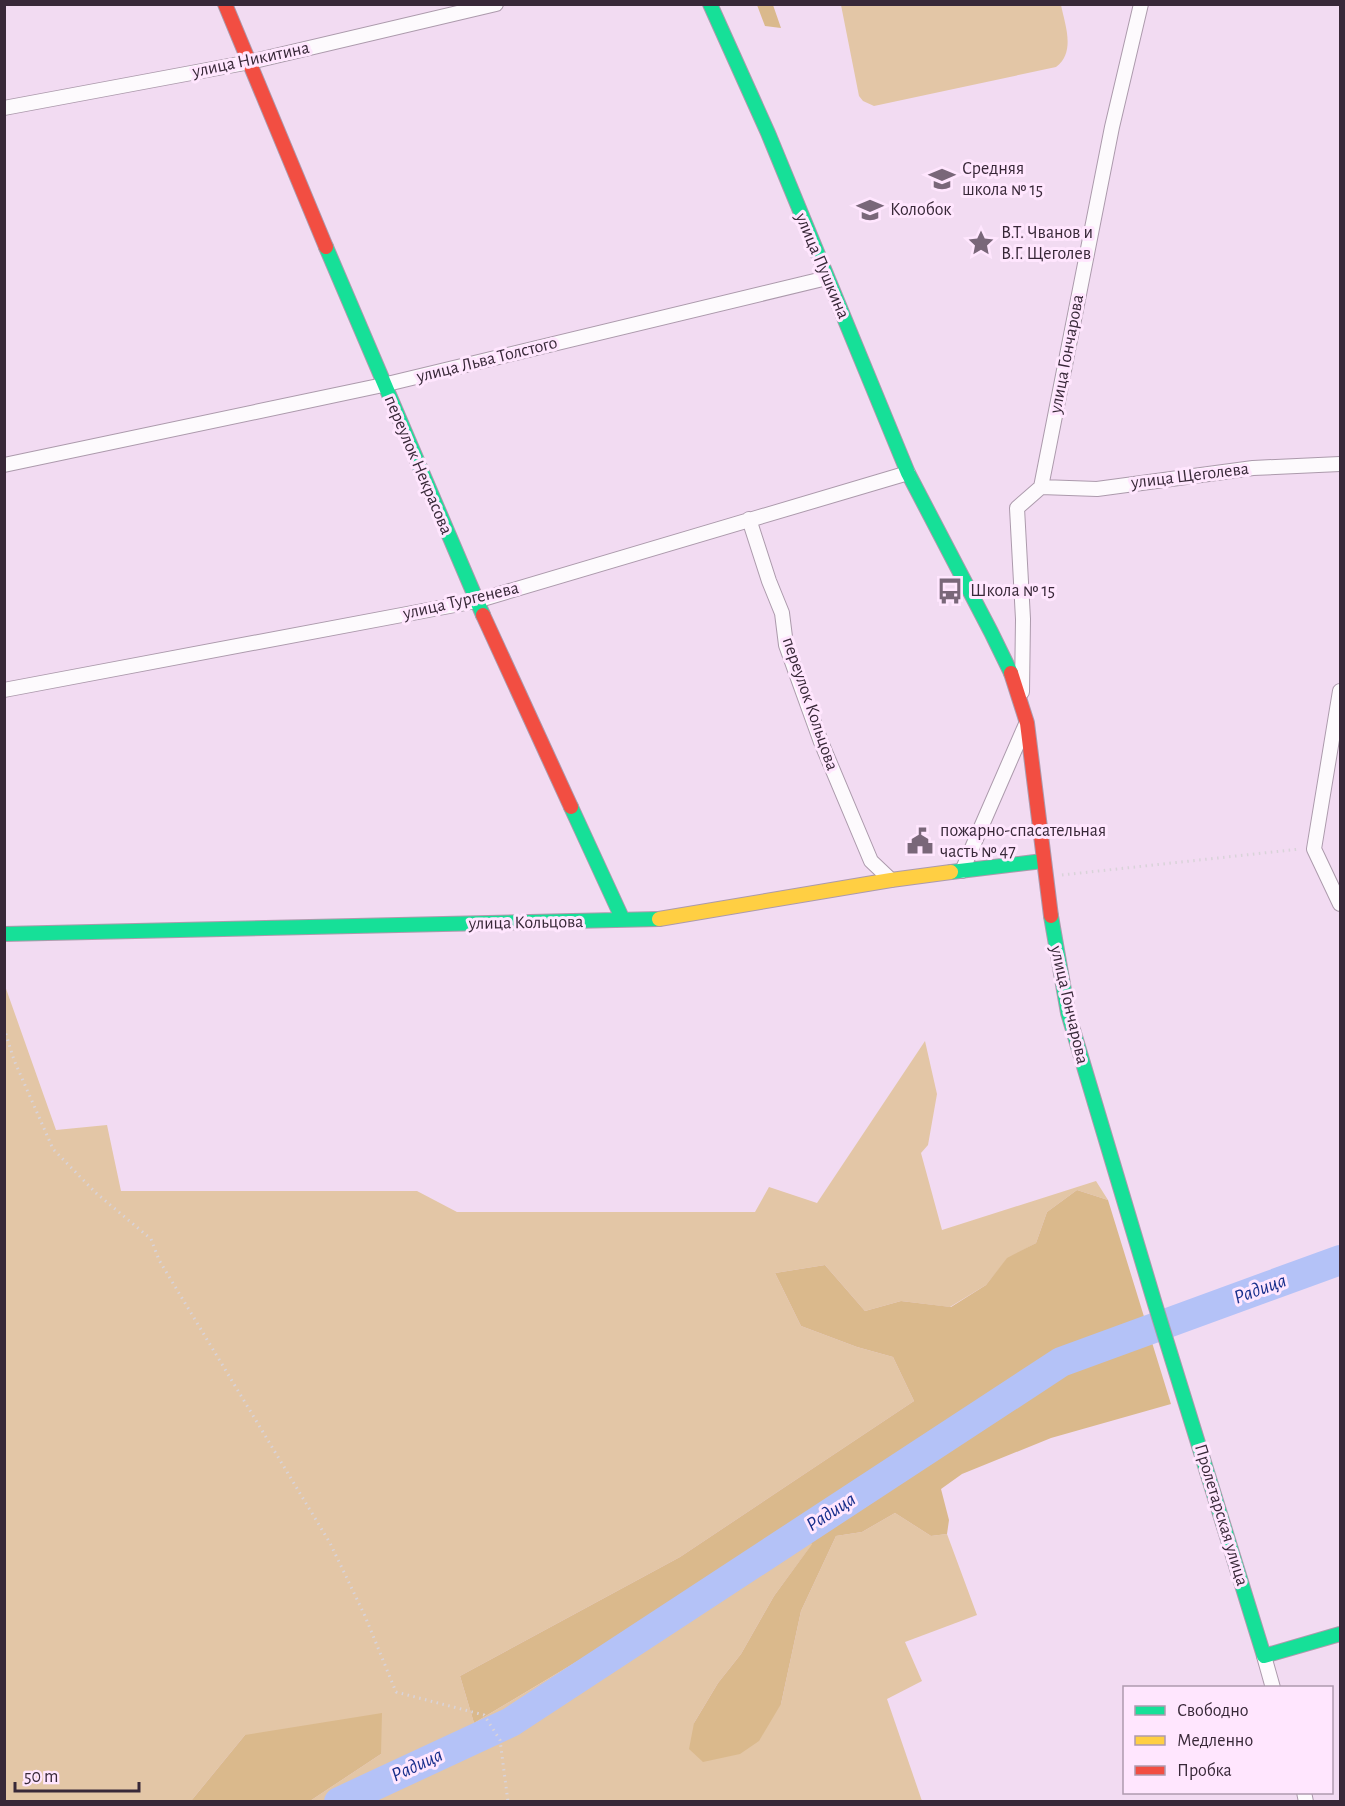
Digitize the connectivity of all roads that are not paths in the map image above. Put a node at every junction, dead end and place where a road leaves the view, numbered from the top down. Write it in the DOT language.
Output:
graph roads {
  1 [pos="225,4"];
  2 [pos="496,4"];
  3 [pos="710,4"];
  4 [pos="1141,4"];
  5 [pos="250,62"];
  6 [pos="4,108"];
  7 [pos="827,278"];
  8 [pos="383,385"];
  9 [pos="1341,464"];
  10 [pos="4,465"];
  11 [pos="908,473"];
  12 [pos="1041,488"];
  13 [pos="750,519"];
  14 [pos="934,526"];
  15 [pos="477,601"];
  16 [pos="4,690"];
  17 [pos="1341,691"];
  18 [pos="1021,698"];
  19 [pos="1027,723"];
  20 [pos="1043,861"];
  21 [pos="962,871"];
  22 [pos="891,880"];
  23 [pos="1341,904"];
  24 [pos="623,920"];
  25 [pos="4,934"];
  26 [pos="1168,1343"];
  27 [pos="1341,1634"];
  28 [pos="1264,1656"];
  29 [pos="1272,1686"];
  1 -- 5 [label="street, переулок Некрасова"];
  2 -- 5 [label="street, улица Никитина"];
  3 -- 7 [label="street, улица Пушкина"];
  4 -- 12 [label="street, улица Гончарова"];
  5 -- 6 [label="street, улица Никитина"];
  5 -- 8 [label="street, переулок Некрасова"];
  7 -- 8 [label="street, улица Льва Толстого"];
  7 -- 11 [label="street, улица Пушкина"];
  8 -- 10 [label="street, улица Льва Толстого"];
  8 -- 15 [label="street, переулок Некрасова"];
  9 -- 12 [label="street, улица Щеголева"];
  11 -- 13 [label="street, улица Тургенева"];
  11 -- 14 [label="street, улица Пушкина"];
  12 -- 18 [label="street, улица Гончарова"];
  13 -- 15 [label="street, улица Тургенева"];
  13 -- 22 [label="street, переулок Кольцова"];
  14 -- 18 [label="street, улица Гончарова"];
  15 -- 16 [label="street, улица Тургенева"];
  15 -- 24 [label="street, переулок Некрасова"];
  17 -- 23 [label="street"];
  18 -- 19 [label="street, улица Гончарова"];
  19 -- 20 [label="street, улица Гончарова"];
  19 -- 21 [label="street"];
  20 -- 21 [label="street, улица Кольцова"];
  20 -- 26 [label="street, улица Гончарова"];
  21 -- 22 [label="street, улица Кольцова"];
  22 -- 24 [label="street, улица Кольцова"];
  24 -- 25 [label="street, улица Кольцова"];
  26 -- 28 [label="street, Пролетарская улица"];
  27 -- 28 [label="street"];
  28 -- 29 [label="street, Пролетарская улица"];
}
